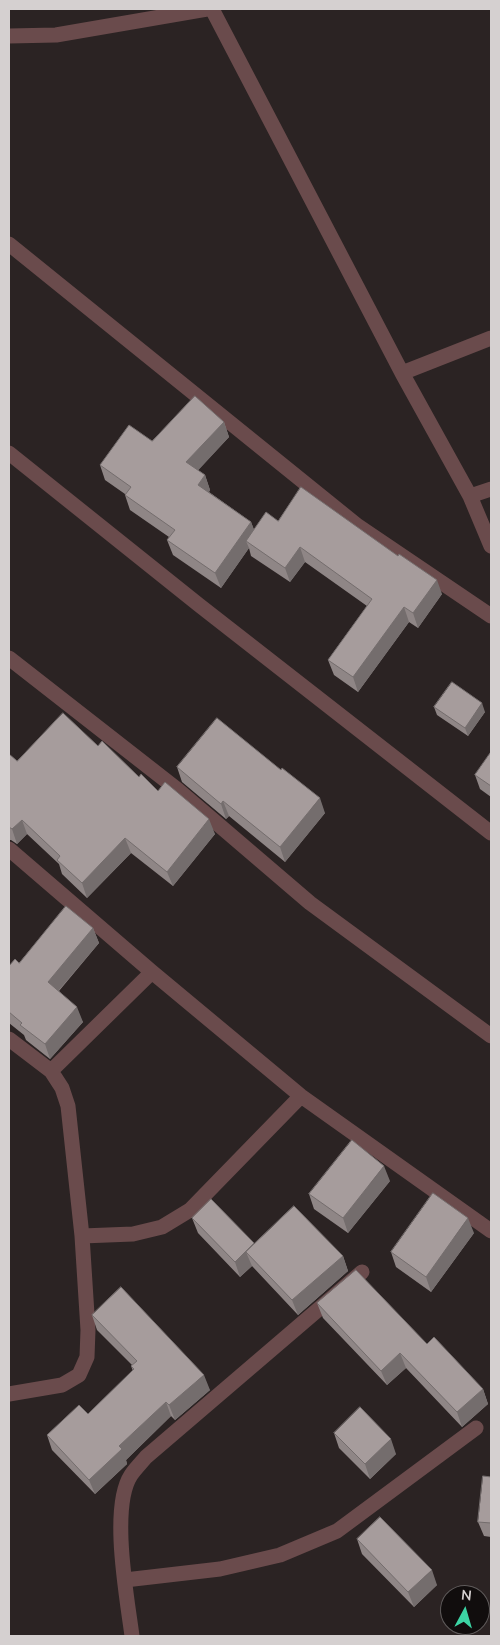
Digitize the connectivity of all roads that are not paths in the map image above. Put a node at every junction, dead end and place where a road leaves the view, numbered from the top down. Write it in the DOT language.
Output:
graph roads {
  1 [pos="208,9"];
  2 [pos="212,9"];
  3 [pos="9,36"];
  4 [pos="9,244"];
  5 [pos="491,338"];
  6 [pos="402,373"];
  7 [pos="9,453"];
  8 [pos="491,489"];
  9 [pos="470,496"];
  10 [pos="491,546"];
  11 [pos="491,616"];
  12 [pos="9,658"];
  13 [pos="491,833"];
  14 [pos="9,849"];
  15 [pos="152,972"];
  16 [pos="491,1036"];
  17 [pos="9,1039"];
  18 [pos="51,1071"];
  19 [pos="301,1096"];
  20 [pos="491,1231"];
  21 [pos="82,1236"];
  22 [pos="362,1272"];
  23 [pos="9,1394"];
  24 [pos="476,1428"];
  25 [pos="125,1580"];
  26 [pos="132,1636"];
  1 -- 3 [label="street"];
  2 -- 6 [label="street"];
  4 -- 11 [label="street"];
  5 -- 6 [label="street"];
  6 -- 9 [label="street"];
  7 -- 13 [label="street"];
  8 -- 9 [label="street"];
  9 -- 10 [label="street"];
  12 -- 16 [label="street"];
  14 -- 15 [label="street"];
  15 -- 18 [label="street"];
  15 -- 19 [label="street"];
  17 -- 18 [label="street"];
  18 -- 21 [label="street"];
  19 -- 20 [label="street"];
  19 -- 21 [label="street"];
  21 -- 23 [label="street"];
  22 -- 25 [label="street"];
  24 -- 25 [label="street"];
  25 -- 26 [label="street"];
}
